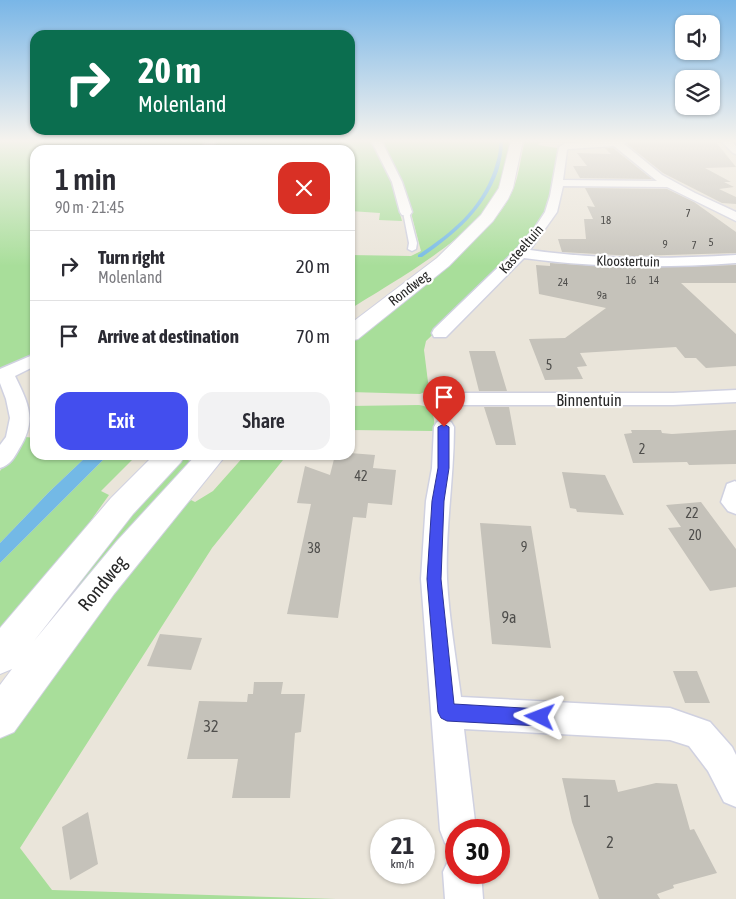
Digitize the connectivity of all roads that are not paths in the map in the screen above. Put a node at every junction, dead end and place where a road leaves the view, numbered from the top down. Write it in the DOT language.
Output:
graph roads {
  1 [pos="396,182"];
  2 [pos="507,182"];
  3 [pos="665,182"];
  4 [pos="559,184"];
  5 [pos="668,184"];
  6 [pos="406,212"];
  7 [pos="736,217"];
  8 [pos="465,239"];
  9 [pos="412,249"];
  10 [pos="521,253"];
  11 [pos="736,259"];
  12 [pos="355,311"];
  13 [pos="355,330"];
  14 [pos="440,333"];
  15 [pos="30,361"];
  16 [pos="2,375"];
  17 [pos="736,396"];
  18 [pos="441,400"];
  19 [pos="444,427"];
  20 [pos="0,460"];
  21 [pos="166,460"];
  22 [pos="207,460"];
  23 [pos="735,490"];
  24 [pos="736,506"];
  25 [pos="0,656"];
  26 [pos="447,712"];
  27 [pos="0,718"];
  28 [pos="736,790"];
  29 [pos="457,819"];
  30 [pos="463,884"];
  31 [pos="464,899"];
  1 -- 6 [label="street"];
  2 -- 8 [label="main road, Rondweg"];
  3 -- 5 [label="street"];
  4 -- 5 [label="street"];
  4 -- 10 [label="street, Kasteeltuin"];
  5 -- 7 [label="street"];
  6 -- 9 [label="lane"];
  8 -- 12 [label="main road, Rondweg"];
  8 -- 13 [label="main road, Rondweg"];
  10 -- 11 [label="street, Kloostertuin"];
  10 -- 14 [label="street, Kasteeltuin"];
  15 -- 16 [label="street"];
  16 -- 20 [label="street"];
  17 -- 18 [label="street, Binnentuin"];
  19 -- 26 [label="street"];
  21 -- 25 [label="main road, Rondweg"];
  22 -- 27 [label="main road, Rondweg"];
  23 -- 24 [label="street"];
  26 -- 28 [label="street"];
  26 -- 29 [label="street"];
  30 -- 31 [label="street"];
}
